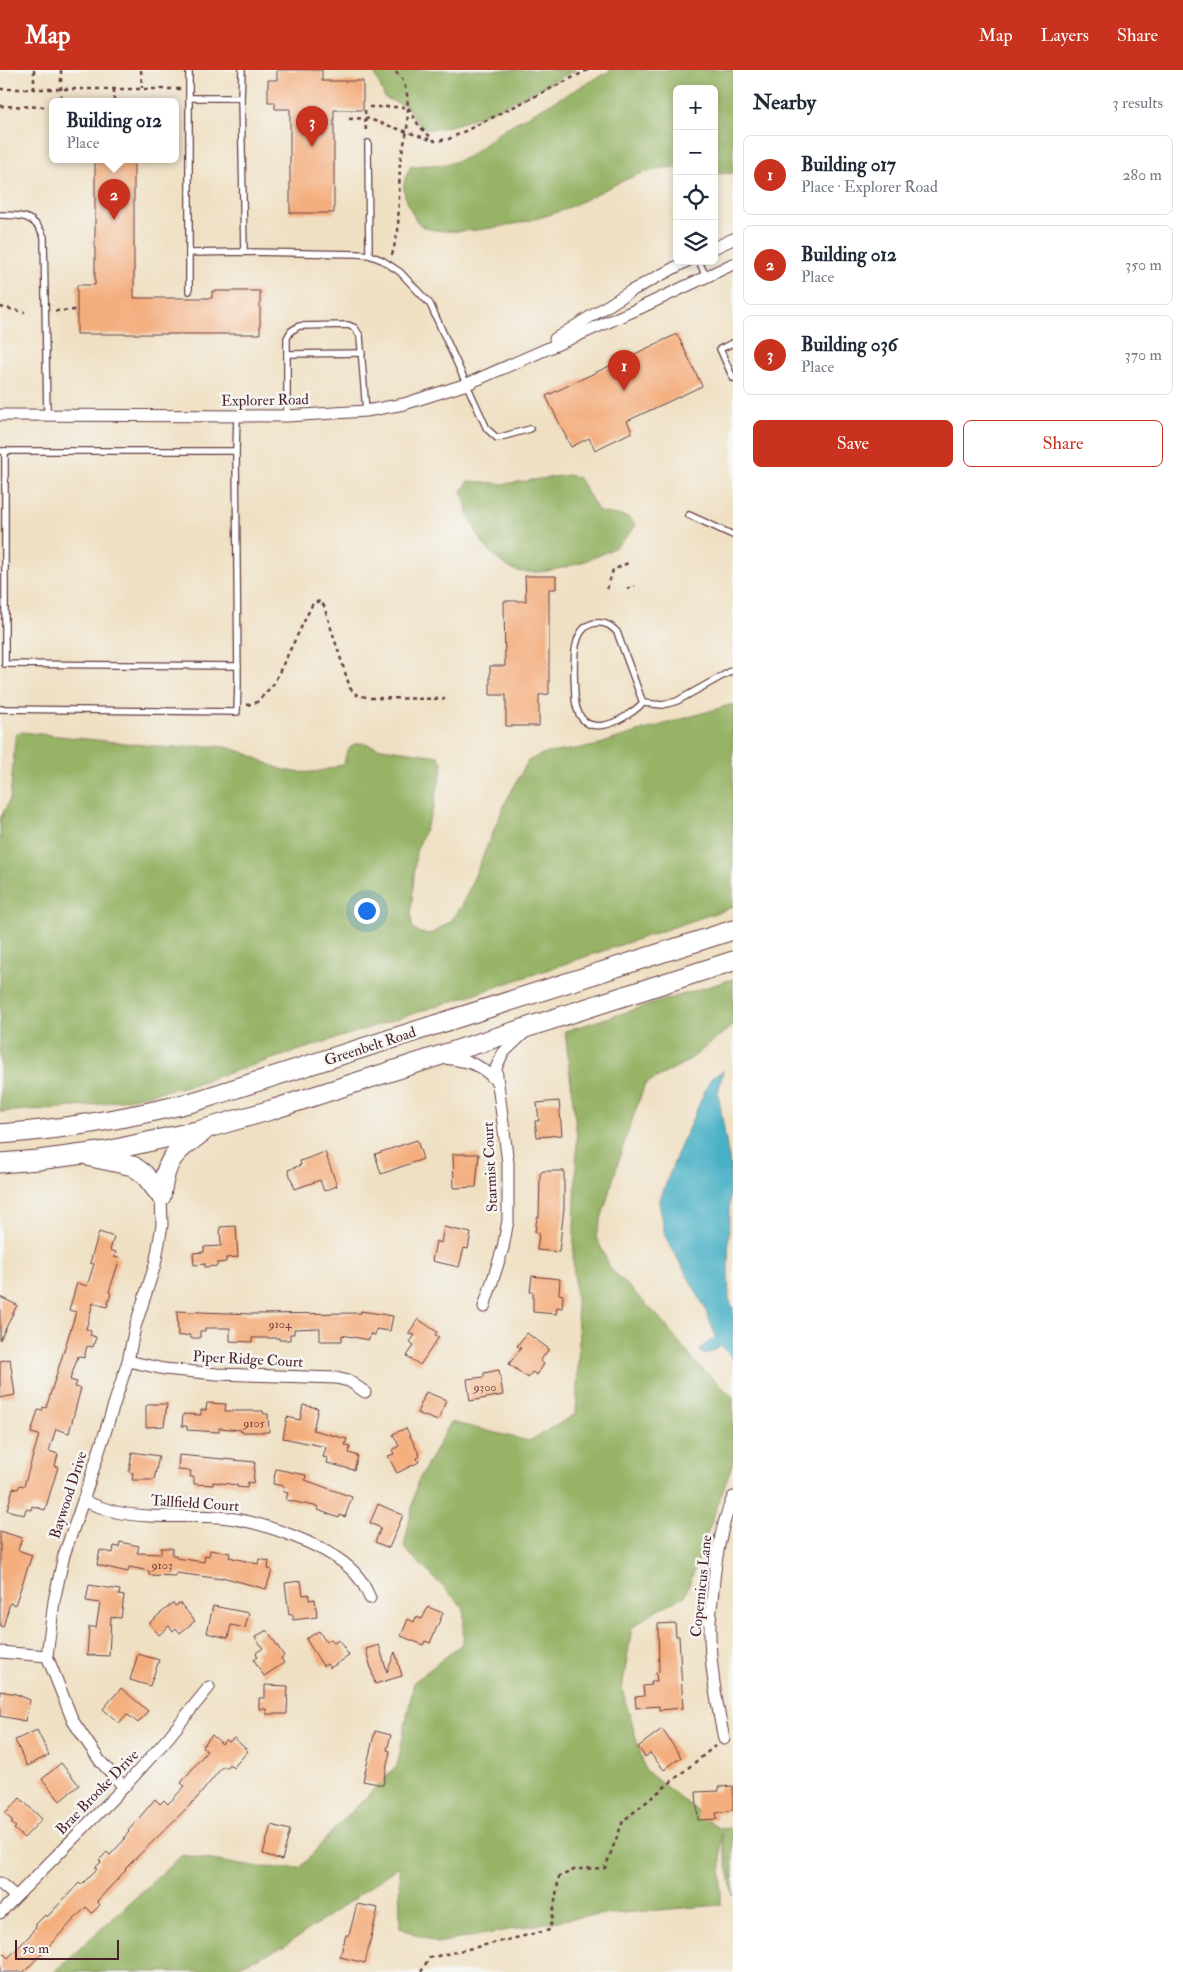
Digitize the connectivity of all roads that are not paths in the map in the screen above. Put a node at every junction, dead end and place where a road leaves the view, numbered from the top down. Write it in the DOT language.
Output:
graph roads {
  1 [pos="189,70"];
  2 [pos="242,70"];
  3 [pos="189,98"];
  4 [pos="241,98"];
  5 [pos="368,143"];
  6 [pos="0,215"];
  7 [pos="733,239"];
  8 [pos="718,246"];
  9 [pos="244,252"];
  10 [pos="189,253"];
  11 [pos="369,255"];
  12 [pos="733,264"];
  13 [pos="680,265"];
  14 [pos="700,265"];
  15 [pos="706,277"];
  16 [pos="189,292"];
  17 [pos="733,343"];
  18 [pos="362,353"];
  19 [pos="287,354"];
  20 [pos="522,360"];
  21 [pos="733,378"];
  22 [pos="467,384"];
  23 [pos="366,411"];
  24 [pos="0,415"];
  25 [pos="47,416"];
  26 [pos="237,416"];
  27 [pos="287,416"];
  28 [pos="530,429"];
  29 [pos="3,451"];
  30 [pos="236,451"];
  31 [pos="689,515"];
  32 [pos="733,535"];
  33 [pos="238,666"];
  34 [pos="733,670"];
  35 [pos="642,703"];
  36 [pos="0,709"];
  37 [pos="733,930"];
  38 [pos="733,961"];
  39 [pos="538,1024"];
  40 [pos="397,1038"];
  41 [pos="437,1057"];
  42 [pos="407,1066"];
  43 [pos="497,1082"];
  44 [pos="210,1128"];
  45 [pos="0,1134"];
  46 [pos="80,1155"];
  47 [pos="0,1162"];
  48 [pos="161,1196"];
  49 [pos="484,1307"];
  50 [pos="128,1361"];
  51 [pos="365,1392"];
  52 [pos="733,1497"];
  53 [pos="83,1501"];
  54 [pos="370,1598"];
  55 [pos="0,1652"];
  56 [pos="47,1656"];
  57 [pos="209,1687"];
  58 [pos="724,1739"];
  59 [pos="124,1787"];
  60 [pos="0,1882"];
  61 [pos="15,1896"];
  62 [pos="0,1913"];
  1 -- 3 [label="lane"];
  2 -- 4 [label="lane"];
  3 -- 4 [label="lane"];
  3 -- 10 [label="lane"];
  4 -- 9 [label="lane"];
  5 -- 11 [label="lane"];
  6 -- 25 [label="lane"];
  7 -- 8 [label="street"];
  9 -- 10 [label="lane"];
  9 -- 11 [label="lane"];
  10 -- 16 [label="lane"];
  11 -- 22 [label="lane"];
  12 -- 15 [label="street, Explorer Road"];
  13 -- 20 [label="street, Explorer Road"];
  14 -- 15 [label="lane"];
  15 -- 20 [label="street, Explorer Road"];
  17 -- 21 [label="lane"];
  18 -- 19 [label="lane"];
  18 -- 19 [label="lane"];
  18 -- 23 [label="lane"];
  19 -- 27 [label="lane"];
  20 -- 22 [label="street, Explorer Road"];
  22 -- 23 [label="street, Explorer Road"];
  22 -- 28 [label="lane"];
  23 -- 27 [label="street, Explorer Road"];
  24 -- 25 [label="street, Explorer Road"];
  25 -- 26 [label="street, Explorer Road"];
  26 -- 27 [label="street, Explorer Road"];
  26 -- 30 [label="lane"];
  29 -- 30 [label="lane"];
  29 -- 33 [label="lane"];
  30 -- 33 [label="lane"];
  31 -- 32 [label="lane"];
  33 -- 36 [label="lane"];
  34 -- 35 [label="lane"];
  35 -- 35 [label="lane"];
  37 -- 40 [label="main road, Greenbelt Road"];
  38 -- 39 [label="main road, Greenbelt Road"];
  39 -- 41 [label="main road, Greenbelt Road"];
  39 -- 43 [label="street, Starmist Court"];
  40 -- 42 [label="main road"];
  40 -- 45 [label="main road, Greenbelt Road"];
  41 -- 42 [label="main road, Greenbelt Road"];
  41 -- 43 [label="street"];
  42 -- 44 [label="main road, Greenbelt Road"];
  43 -- 49 [label="street, Starmist Court"];
  44 -- 46 [label="main road, Greenbelt Road"];
  44 -- 48 [label="main road"];
  46 -- 47 [label="main road, Greenbelt Road"];
  46 -- 48 [label="main road"];
  48 -- 50 [label="street, Baywood Drive"];
  50 -- 51 [label="street, Piper Ridge Court"];
  50 -- 53 [label="street, Baywood Drive"];
  52 -- 58 [label="street, Copernicus Lane"];
  53 -- 54 [label="street, Tallfield Court"];
  53 -- 56 [label="street, Baywood Drive"];
  55 -- 56 [label="street"];
  56 -- 59 [label="street, Baywood Drive"];
  57 -- 59 [label="street, Brae Brooke Drive"];
  59 -- 61 [label="street, Brae Brooke Drive"];
  60 -- 61 [label="street"];
  61 -- 62 [label="street, Brae Brooke Drive"];
}
